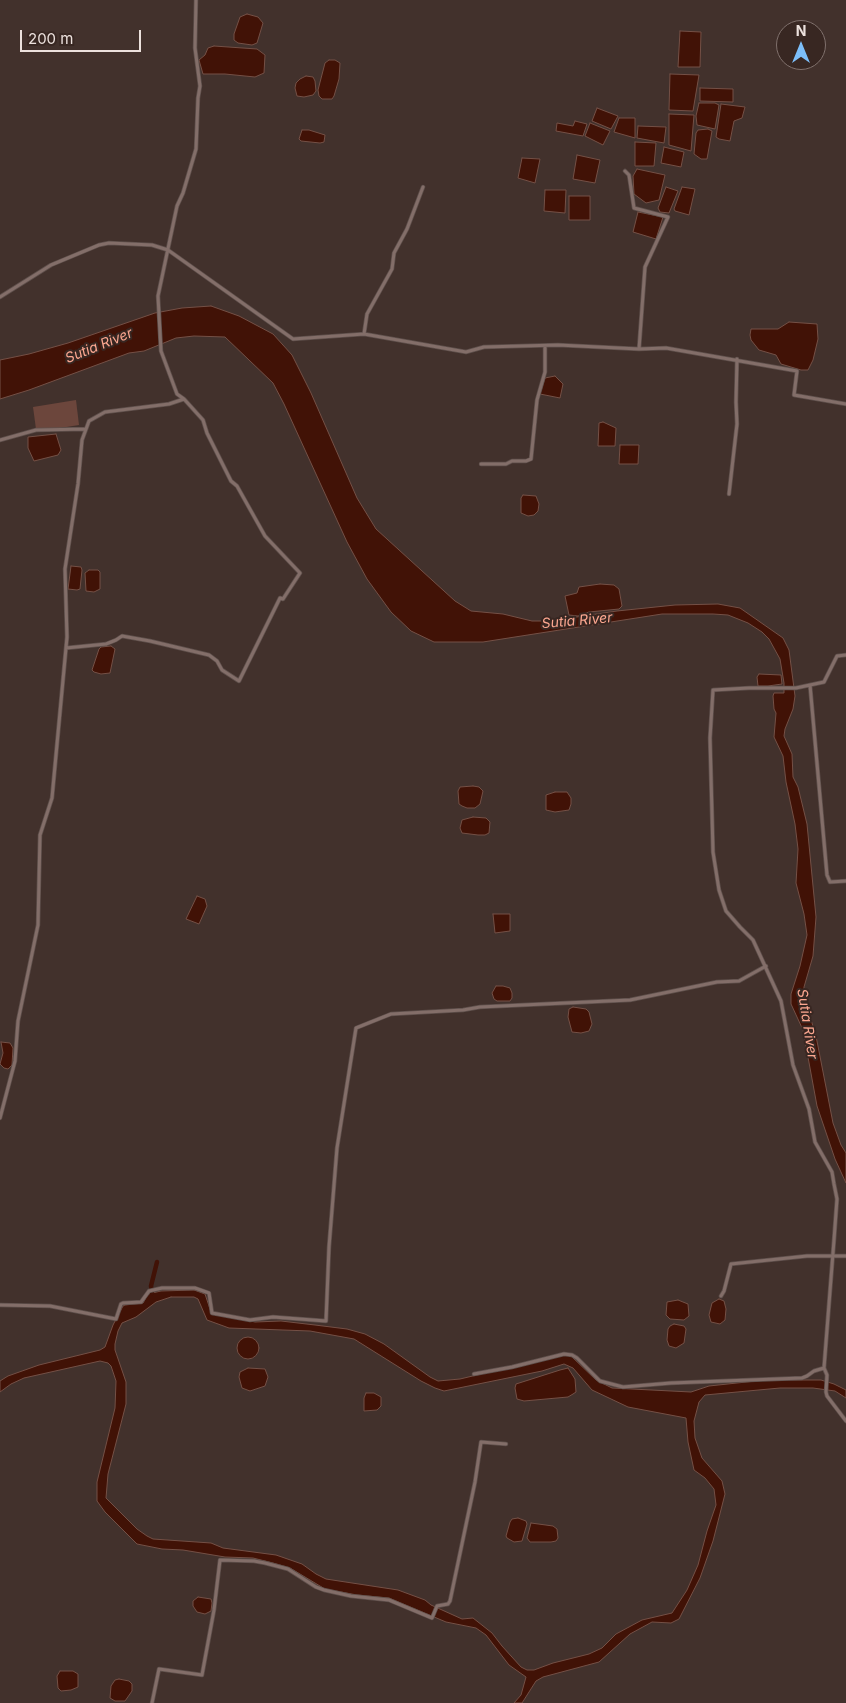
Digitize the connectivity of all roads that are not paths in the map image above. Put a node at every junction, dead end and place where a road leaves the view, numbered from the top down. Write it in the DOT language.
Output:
graph roads {
  1 [pos="196,0"];
  2 [pos="625,172"];
  3 [pos="423,187"];
  4 [pos="168,250"];
  5 [pos="0,297"];
  6 [pos="364,334"];
  7 [pos="545,346"];
  8 [pos="640,349"];
  9 [pos="737,359"];
  10 [pos="184,399"];
  11 [pos="846,404"];
  12 [pos="86,428"];
  13 [pos="0,440"];
  14 [pos="481,464"];
  15 [pos="729,494"];
  16 [pos="66,648"];
  17 [pos="846,655"];
  18 [pos="810,685"];
  19 [pos="846,881"];
  20 [pos="766,966"];
  21 [pos="0,1118"];
  22 [pos="834,1255"];
  23 [pos="846,1256"];
  24 [pos="721,1296"];
  25 [pos="0,1305"];
  26 [pos="824,1368"];
  27 [pos="474,1374"];
  28 [pos="846,1420"];
  29 [pos="506,1444"];
  30 [pos="152,1703"];
  1 -- 4 [label="street"];
  2 -- 8 [label="street"];
  3 -- 6 [label="street"];
  4 -- 5 [label="street"];
  4 -- 6 [label="street"];
  4 -- 10 [label="street"];
  6 -- 7 [label="street"];
  7 -- 8 [label="street"];
  7 -- 14 [label="street"];
  8 -- 9 [label="street"];
  9 -- 11 [label="street"];
  9 -- 15 [label="street"];
  10 -- 12 [label="street"];
  10 -- 16 [label="street"];
  12 -- 13 [label="street"];
  12 -- 16 [label="street"];
  16 -- 21 [label="street"];
  17 -- 18 [label="street"];
  18 -- 19 [label="street"];
  18 -- 20 [label="street"];
  20 -- 22 [label="street"];
  20 -- 25 [label="street"];
  22 -- 23 [label="street"];
  22 -- 24 [label="street"];
  22 -- 26 [label="street"];
  26 -- 27 [label="street"];
  26 -- 28 [label="street"];
  29 -- 30 [label="street"];
}
